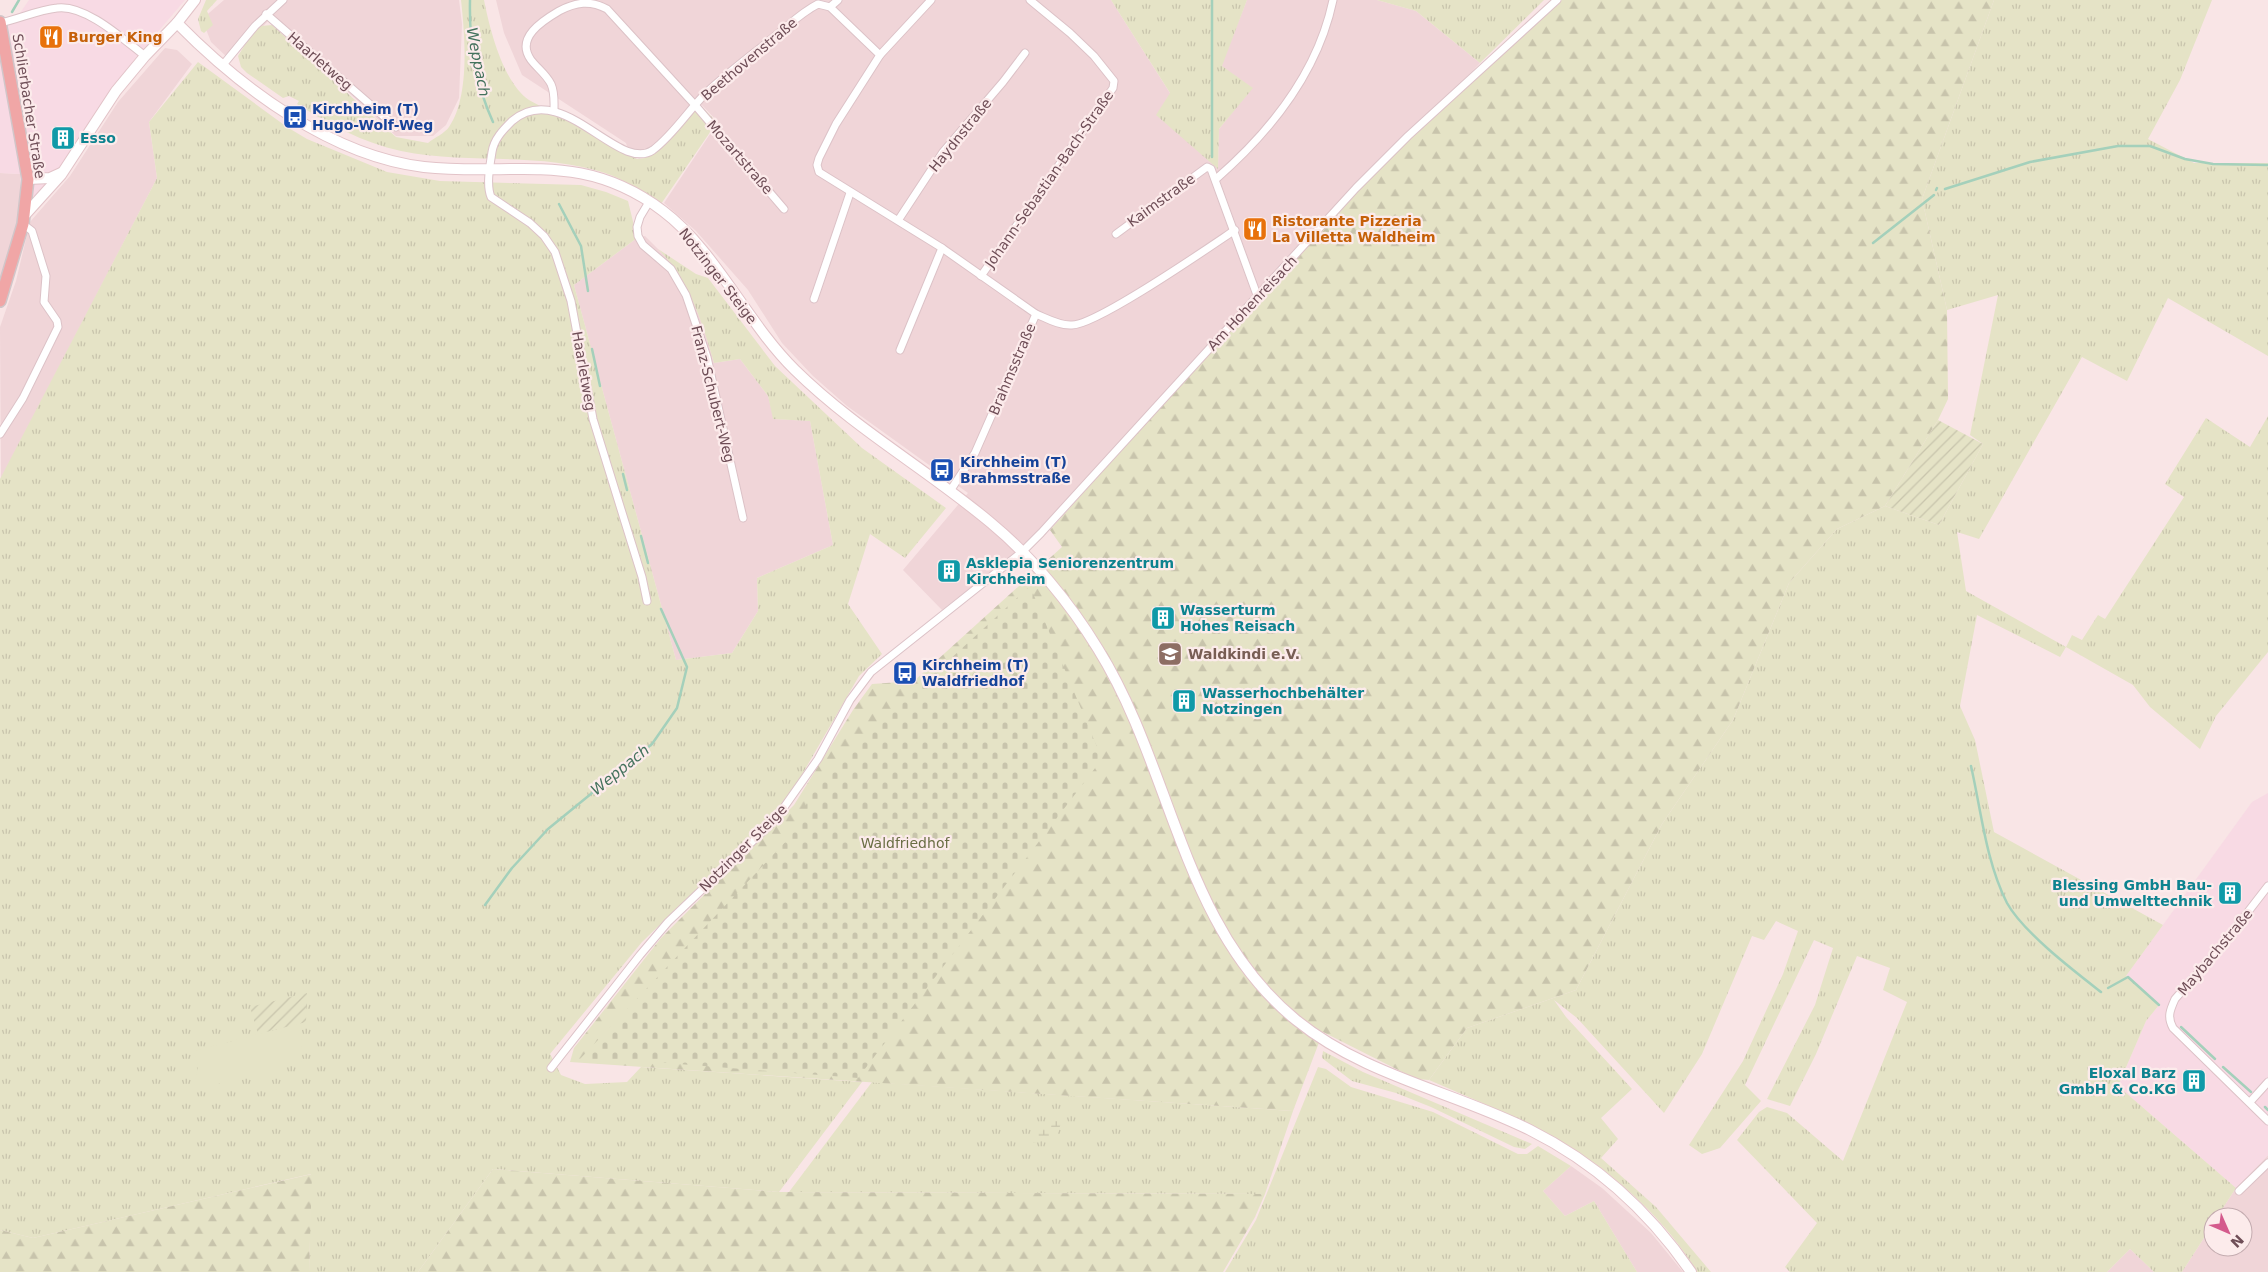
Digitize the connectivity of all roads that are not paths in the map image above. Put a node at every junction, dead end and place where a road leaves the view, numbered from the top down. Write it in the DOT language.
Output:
graph roads {
  1 [pos="195,0"];
  2 [pos="283,0"];
  3 [pos="838,0"];
  4 [pos="931,0"];
  5 [pos="1030,0"];
  6 [pos="1333,0"];
  7 [pos="1557,0"];
  8 [pos="830,7"];
  9 [pos="266,14"];
  10 [pos="0,23"];
  11 [pos="177,23"];
  12 [pos="1025,53"];
  13 [pos="880,55"];
  14 [pos="144,56"];
  15 [pos="222,66"];
  16 [pos="695,105"];
  17 [pos="554,111"];
  18 [pos="396,127"];
  19 [pos="71,161"];
  20 [pos="491,168"];
  21 [pos="28,179"];
  22 [pos="1216,179"];
  23 [pos="850,193"];
  24 [pos="649,202"];
  25 [pos="784,209"];
  26 [pos="899,219"];
  27 [pos="24,220"];
  28 [pos="1235,230"];
  29 [pos="1116,234"];
  30 [pos="942,248"];
  31 [pos="981,276"];
  32 [pos="1258,294"];
  33 [pos="814,299"];
  34 [pos="0,301"];
  35 [pos="1036,314"];
  36 [pos="900,350"];
  37 [pos="0,434"];
  38 [pos="950,491"];
  39 [pos="743,518"];
  40 [pos="1022,552"];
  41 [pos="647,601"];
  42 [pos="2268,886"];
  43 [pos="552,1068"];
  44 [pos="2268,1082"];
  45 [pos="2250,1102"];
  46 [pos="2268,1120"];
  47 [pos="2268,1163"];
  48 [pos="2239,1191"];
  49 [pos="1691,1272"];
  1 -- 11 [label="main road"];
  2 -- 9 [label="street"];
  3 -- 8 [label="street"];
  4 -- 13 [label="street"];
  5 -- 31 [label="street, Johann-Sebastian-Bach-Straße"];
  6 -- 22 [label="street"];
  7 -- 32 [label="street, Am Hohenreisach"];
  8 -- 13 [label="street"];
  8 -- 16 [label="street, Beethovenstraße"];
  9 -- 15 [label="street"];
  9 -- 18 [label="street, Haarletweg"];
  10 -- 14 [label="street"];
  10 -- 21 [label="main road, Schlierbacher Straße"];
  11 -- 14 [label="main road"];
  11 -- 15 [label="main road, Notzinger Steige"];
  12 -- 26 [label="street, Haydnstraße"];
  13 -- 23 [label="street"];
  14 -- 19 [label="main road"];
  15 -- 20 [label="main road, Notzinger Steige"];
  16 -- 17 [label="street, Beethovenstraße"];
  16 -- 17 [label="street, Mozartstraße"];
  16 -- 25 [label="street, Mozartstraße"];
  17 -- 20 [label="street, Beethovenstraße"];
  19 -- 21 [label="main road"];
  19 -- 27 [label="main road"];
  20 -- 24 [label="main road, Notzinger Steige"];
  20 -- 41 [label="street, Haarletweg"];
  21 -- 27 [label="main road, Schlierbacher Straße"];
  22 -- 28 [label="street"];
  22 -- 29 [label="street, Kaimstraße"];
  23 -- 26 [label="street"];
  23 -- 33 [label="street"];
  24 -- 38 [label="main road, Notzinger Steige"];
  24 -- 39 [label="street, Franz-Schubert-Weg"];
  26 -- 30 [label="street"];
  27 -- 34 [label="main road, Schlierbacher Straße"];
  27 -- 37 [label="street"];
  28 -- 32 [label="street"];
  28 -- 35 [label="street, Brahmsstraße"];
  30 -- 31 [label="street"];
  30 -- 36 [label="street"];
  31 -- 35 [label="street"];
  32 -- 40 [label="street, Am Hohenreisach"];
  35 -- 38 [label="street, Brahmsstraße"];
  38 -- 40 [label="main road, Notzinger Steige"];
  40 -- 43 [label="street, Notzinger Steige"];
  40 -- 49 [label="main road, Notzinger Steige"];
  42 -- 45 [label="street, Maybachstraße"];
  44 -- 45 [label="street"];
  45 -- 46 [label="street"];
  47 -- 48 [label="street"];
}
